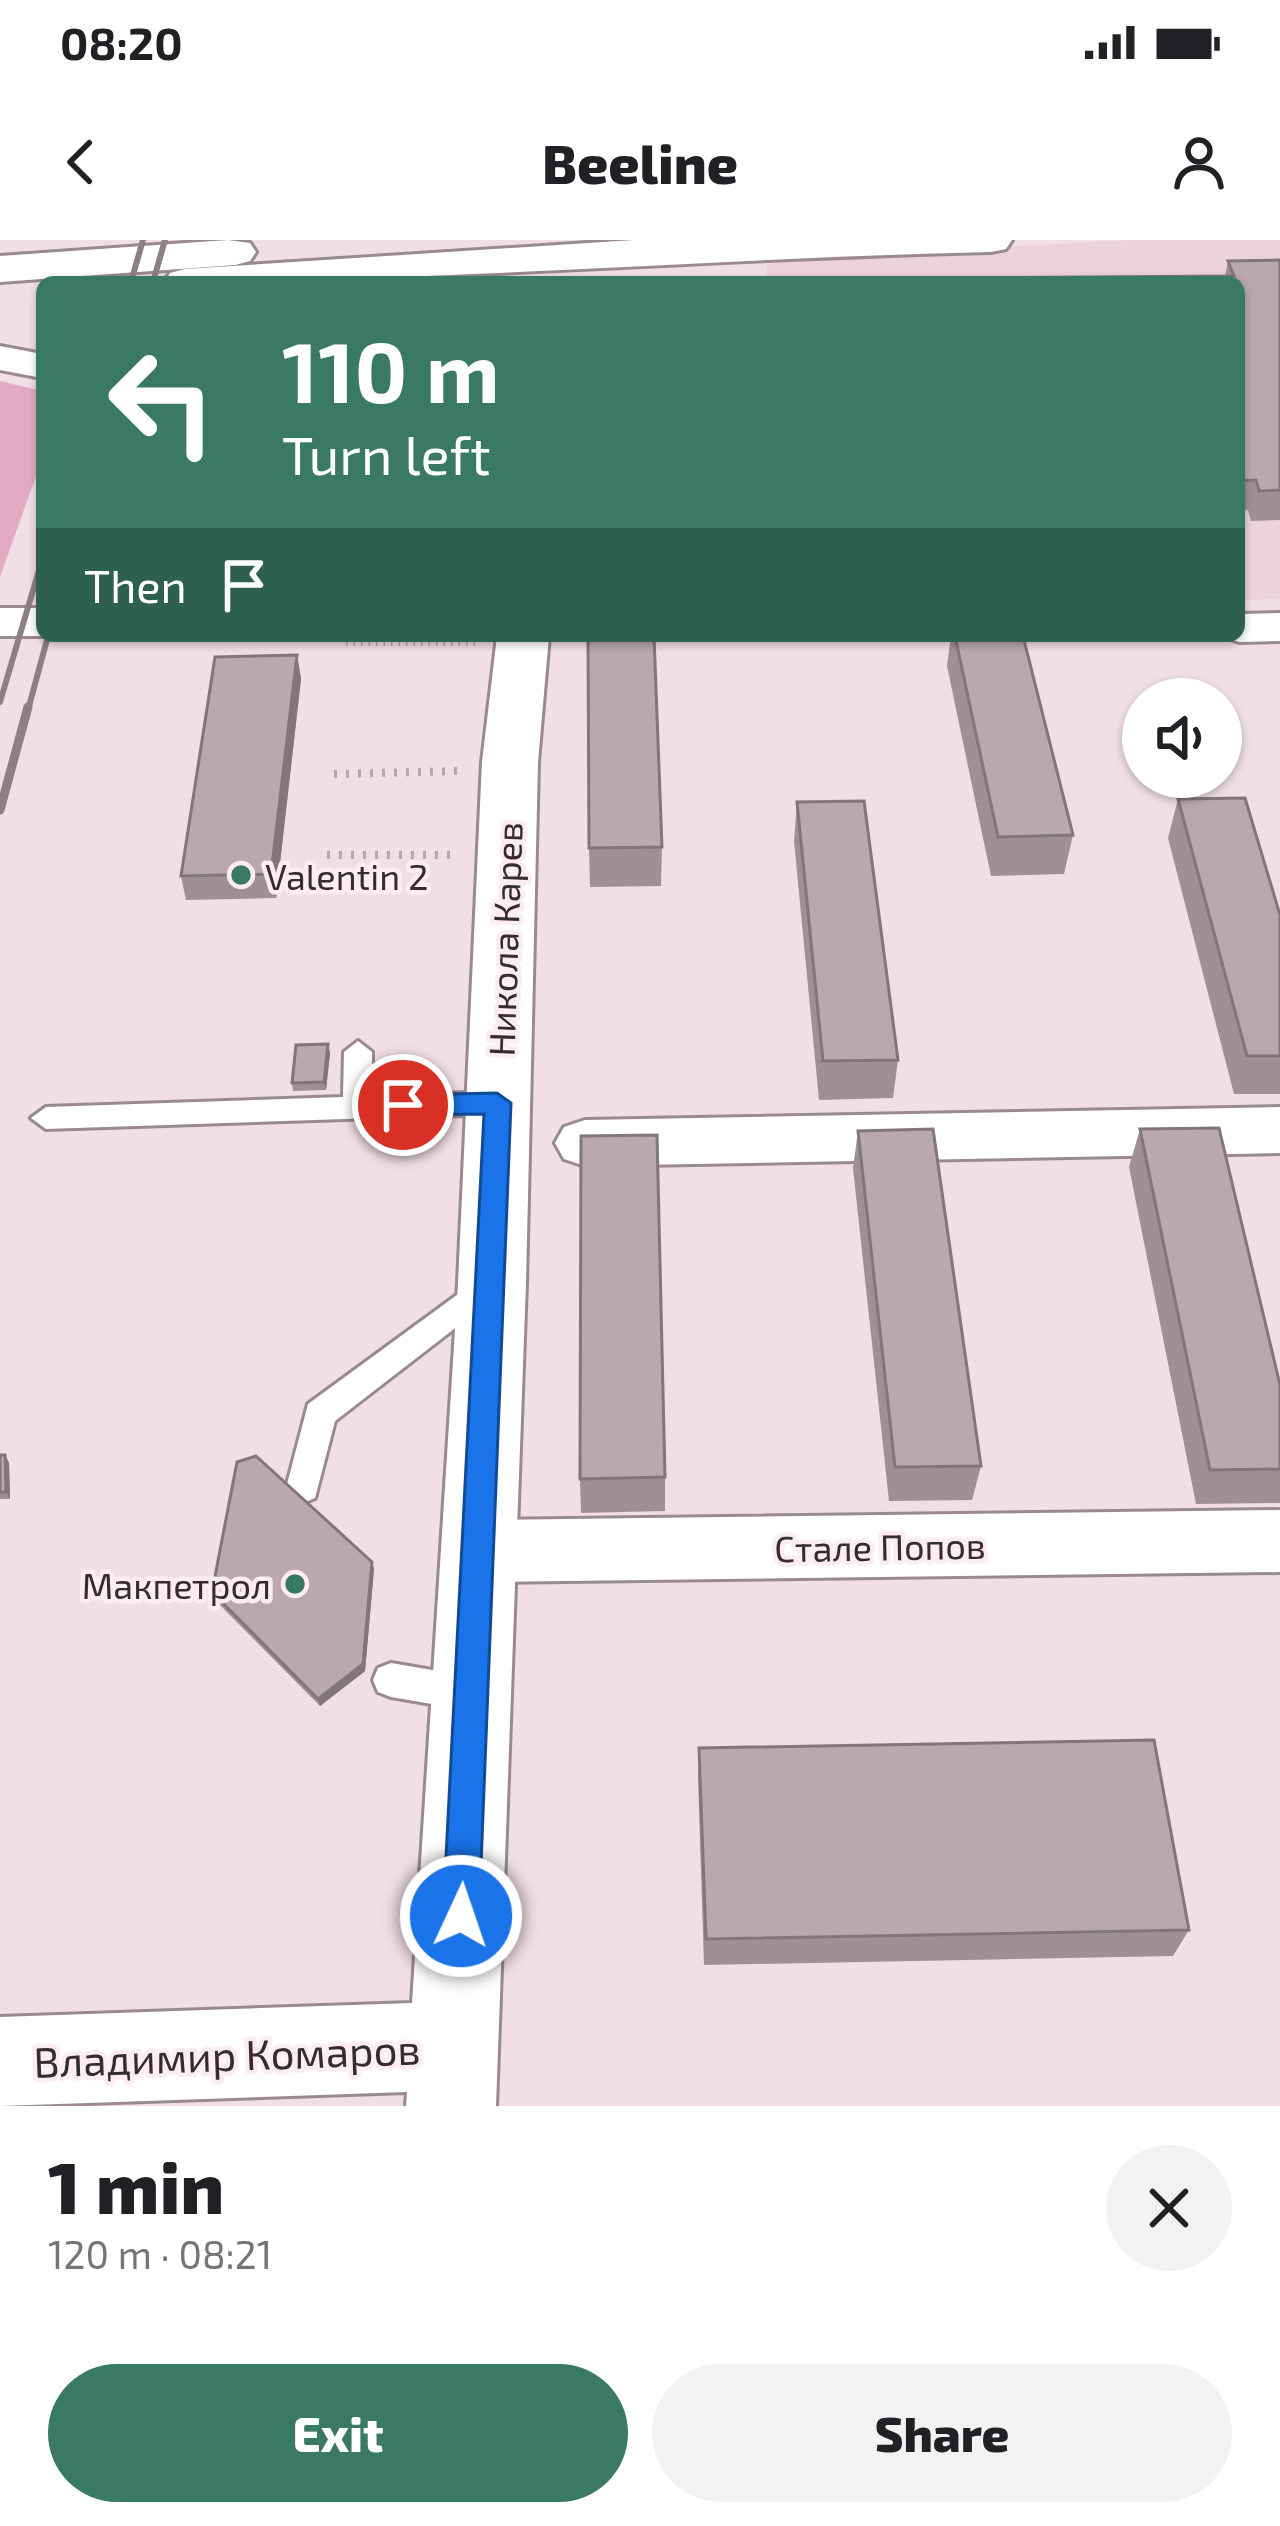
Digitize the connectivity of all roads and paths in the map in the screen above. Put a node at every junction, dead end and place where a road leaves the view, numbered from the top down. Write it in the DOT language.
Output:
graph roads {
  1 [pos="406,240"];
  2 [pos="991,240"];
  3 [pos="100,250"];
  4 [pos="649,257"];
  5 [pos="489,261"];
  6 [pos="0,268"];
  7 [pos="272,276"];
  8 [pos="568,276"];
  9 [pos="36,293"];
  10 [pos="0,296"];
  11 [pos="36,347"];
  12 [pos="0,353"];
  13 [pos="36,364"];
  14 [pos="0,622"];
  15 [pos="36,622"];
  16 [pos="1280,627"];
  17 [pos="1245,628"];
  18 [pos="475,642"];
  19 [pos="503,642"];
  20 [pos="346,643"];
  21 [pos="472,771"];
  22 [pos="334,774"];
  23 [pos="327,855"];
  24 [pos="465,856"];
  25 [pos="358,1052"];
  26 [pos="497,1103"];
  27 [pos="357,1107"];
  28 [pos="46,1118"];
  29 [pos="1280,1130"];
  30 [pos="585,1143"];
  31 [pos="492,1283"];
  32 [pos="303,1488"];
  33 [pos="1280,1541"];
  34 [pos="480,1551"];
  35 [pos="391,1680"];
  36 [pos="473,1694"];
  37 [pos="0,2062"];
  38 [pos="432,2067"];
  1 -- 3 [label="street"];
  2 -- 4 [label="street"];
  3 -- 6 [label="street"];
  4 -- 5 [label="street"];
  5 -- 7 [label="street"];
  5 -- 8 [label="street"];
  9 -- 10 [label="street"];
  11 -- 12 [label="street"];
  12 -- 13 [label="street"];
  14 -- 15 [label="street"];
  16 -- 17 [label="street"];
  18 -- 20 [label="path"];
  19 -- 26 [label="street, Никола Карев"];
  21 -- 22 [label="path"];
  23 -- 24 [label="path"];
  25 -- 27 [label="lane"];
  26 -- 27 [label="lane"];
  26 -- 31 [label="street, Никола Карев"];
  27 -- 28 [label="lane"];
  29 -- 30 [label="street"];
  31 -- 32 [label="lane"];
  31 -- 34 [label="street, Никола Карев"];
  33 -- 34 [label="street, Стале Попов"];
  34 -- 36 [label="street, Никола Карев"];
  35 -- 36 [label="lane"];
  36 -- 38 [label="street, Никола Карев"];
  37 -- 38 [label="street, Владимир Комаров"];
}
